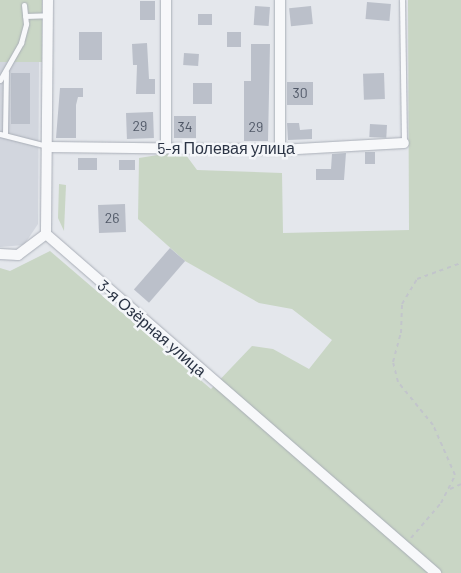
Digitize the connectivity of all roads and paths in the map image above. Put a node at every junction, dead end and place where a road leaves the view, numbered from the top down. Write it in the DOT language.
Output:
graph roads {
  1 [pos="48,0"];
  2 [pos="166,0"];
  3 [pos="280,0"];
  4 [pos="402,0"];
  5 [pos="24,5"];
  6 [pos="48,15"];
  7 [pos="25,16"];
  8 [pos="6,70"];
  9 [pos="0,80"];
  10 [pos="2,134"];
  11 [pos="404,143"];
  12 [pos="48,147"];
  13 [pos="166,148"];
  14 [pos="280,150"];
  15 [pos="46,234"];
  16 [pos="0,254"];
  17 [pos="461,264"];
  18 [pos="461,484"];
  19 [pos="450,489"];
  20 [pos="404,545"];
  21 [pos="436,573"];
  1 -- 6 [label="street"];
  2 -- 13 [label="street"];
  3 -- 14 [label="street"];
  4 -- 11 [label="lane"];
  5 -- 7 [label="lane"];
  6 -- 7 [label="lane"];
  6 -- 12 [label="street"];
  7 -- 8 [label="lane"];
  8 -- 9 [label="lane"];
  8 -- 10 [label="lane"];
  10 -- 12 [label="lane"];
  11 -- 14 [label="street, 5-я Полевая улица"];
  12 -- 13 [label="street, 5-я Полевая улица"];
  12 -- 15 [label="street"];
  13 -- 14 [label="street, 5-я Полевая улица"];
  15 -- 16 [label="street"];
  15 -- 20 [label="street, 3-я Озёрная улица"];
  17 -- 19 [label="path"];
  18 -- 19 [label="path"];
  19 -- 20 [label="path"];
  20 -- 21 [label="street, 3-я Озёрная улица"];
}
